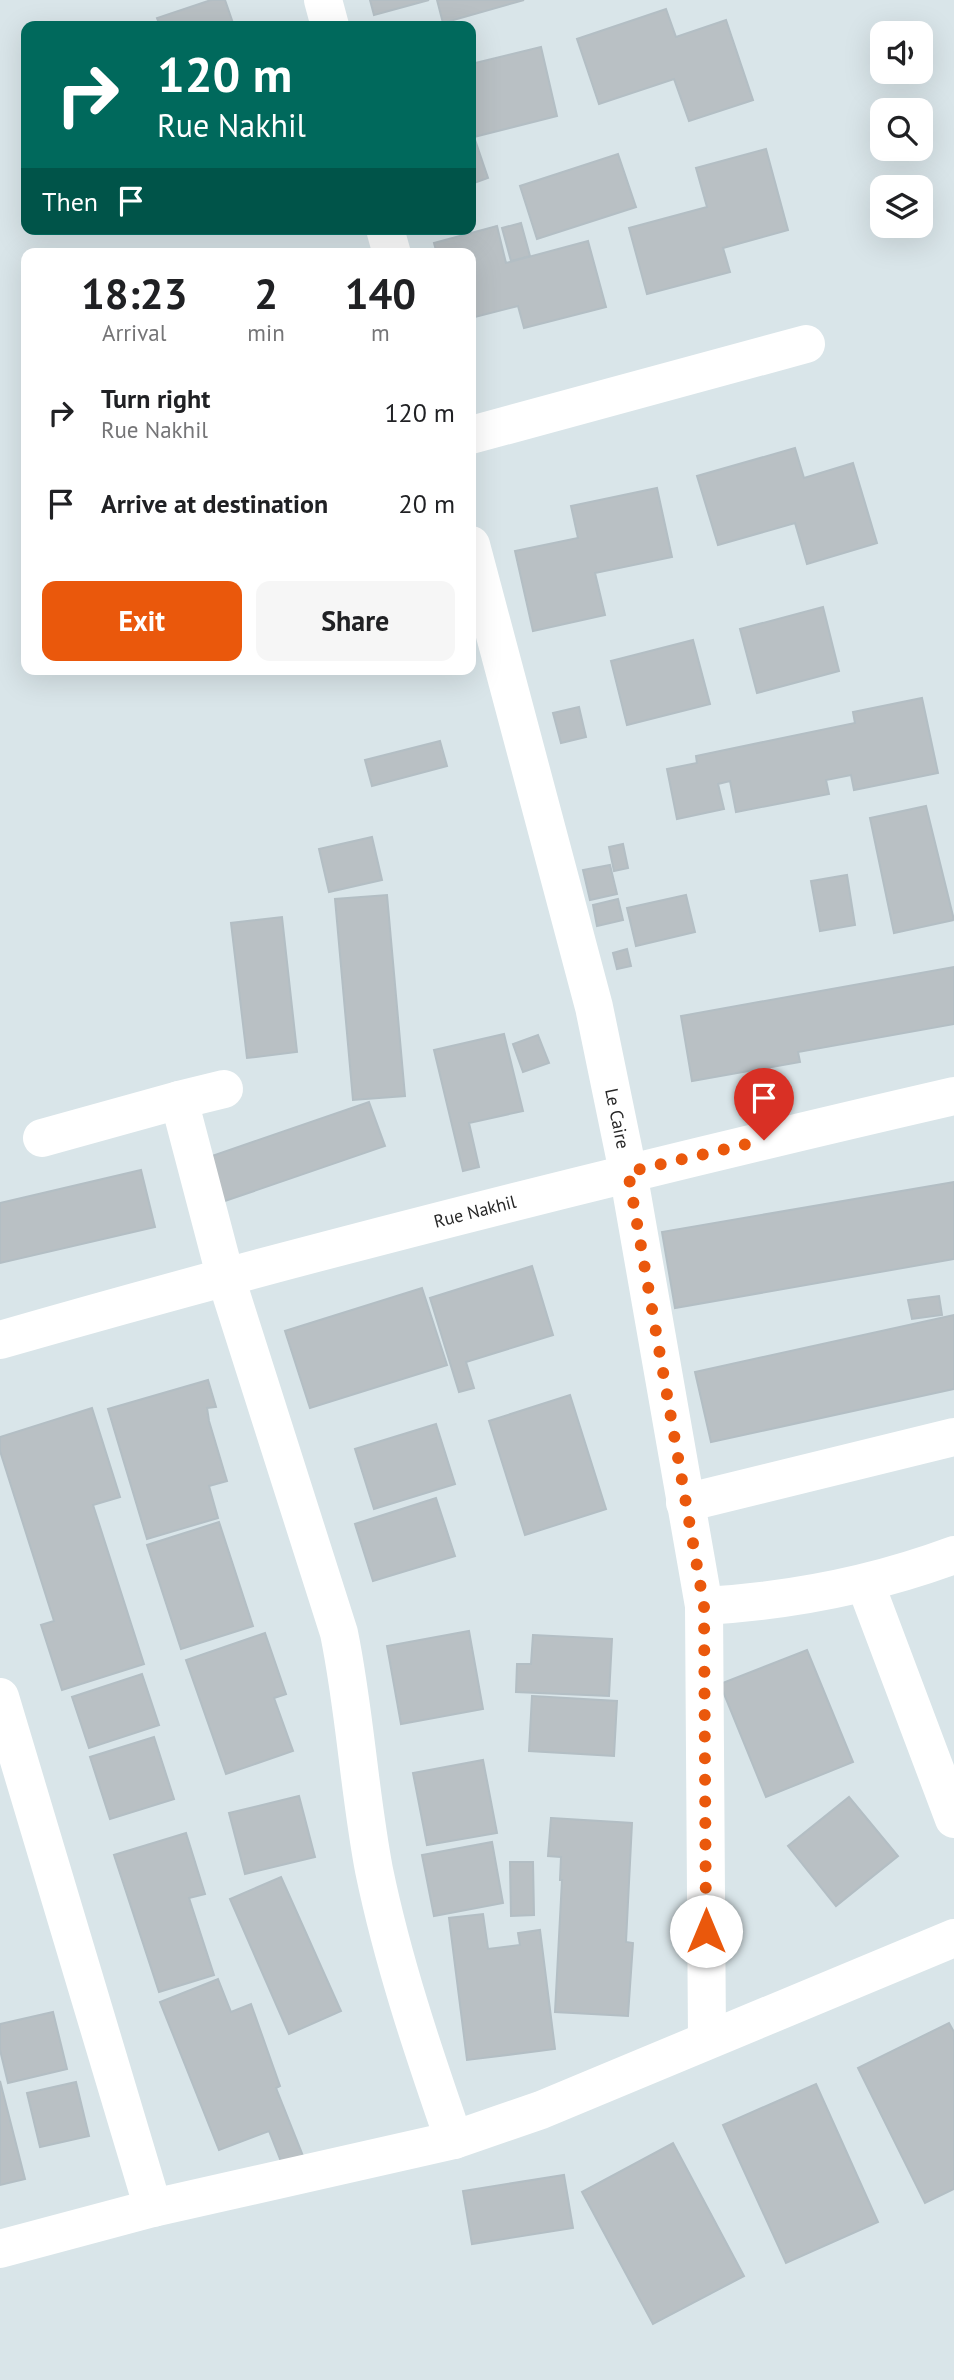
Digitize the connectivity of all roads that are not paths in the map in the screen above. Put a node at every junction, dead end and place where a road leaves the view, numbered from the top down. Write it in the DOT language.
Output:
graph roads {
  1 [pos="323,0"];
  2 [pos="329,21"];
  3 [pos="806,344"];
  4 [pos="476,434"];
  5 [pos="476,564"];
  6 [pos="224,1089"];
  7 [pos="954,1096"];
  8 [pos="179,1100"];
  9 [pos="42,1138"];
  10 [pos="628,1172"];
  11 [pos="225,1275"];
  12 [pos="0,1340"];
  13 [pos="954,1437"];
  14 [pos="685,1503"];
  15 [pos="954,1555"];
  16 [pos="865,1583"];
  17 [pos="704,1606"];
  18 [pos="0,1697"];
  19 [pos="954,1819"];
  20 [pos="954,1938"];
  21 [pos="707,2040"];
  22 [pos="454,2140"];
  23 [pos="153,2208"];
  24 [pos="0,2249"];
  1 -- 2 [label="street"];
  3 -- 4 [label="street"];
  5 -- 10 [label="street, Le Caire"];
  6 -- 8 [label="street"];
  7 -- 10 [label="street, Rue Nakhil"];
  8 -- 9 [label="street"];
  8 -- 11 [label="street"];
  10 -- 11 [label="street, Rue Nakhil"];
  10 -- 14 [label="street, Le Caire"];
  11 -- 12 [label="street, Rue Nakhil"];
  11 -- 22 [label="street"];
  13 -- 14 [label="street"];
  14 -- 17 [label="street, Le Caire"];
  15 -- 16 [label="street"];
  16 -- 17 [label="street"];
  16 -- 19 [label="street"];
  17 -- 21 [label="street, Le Caire"];
  18 -- 23 [label="street"];
  20 -- 21 [label="street"];
  21 -- 22 [label="street"];
  22 -- 23 [label="street"];
  23 -- 24 [label="street"];
}
